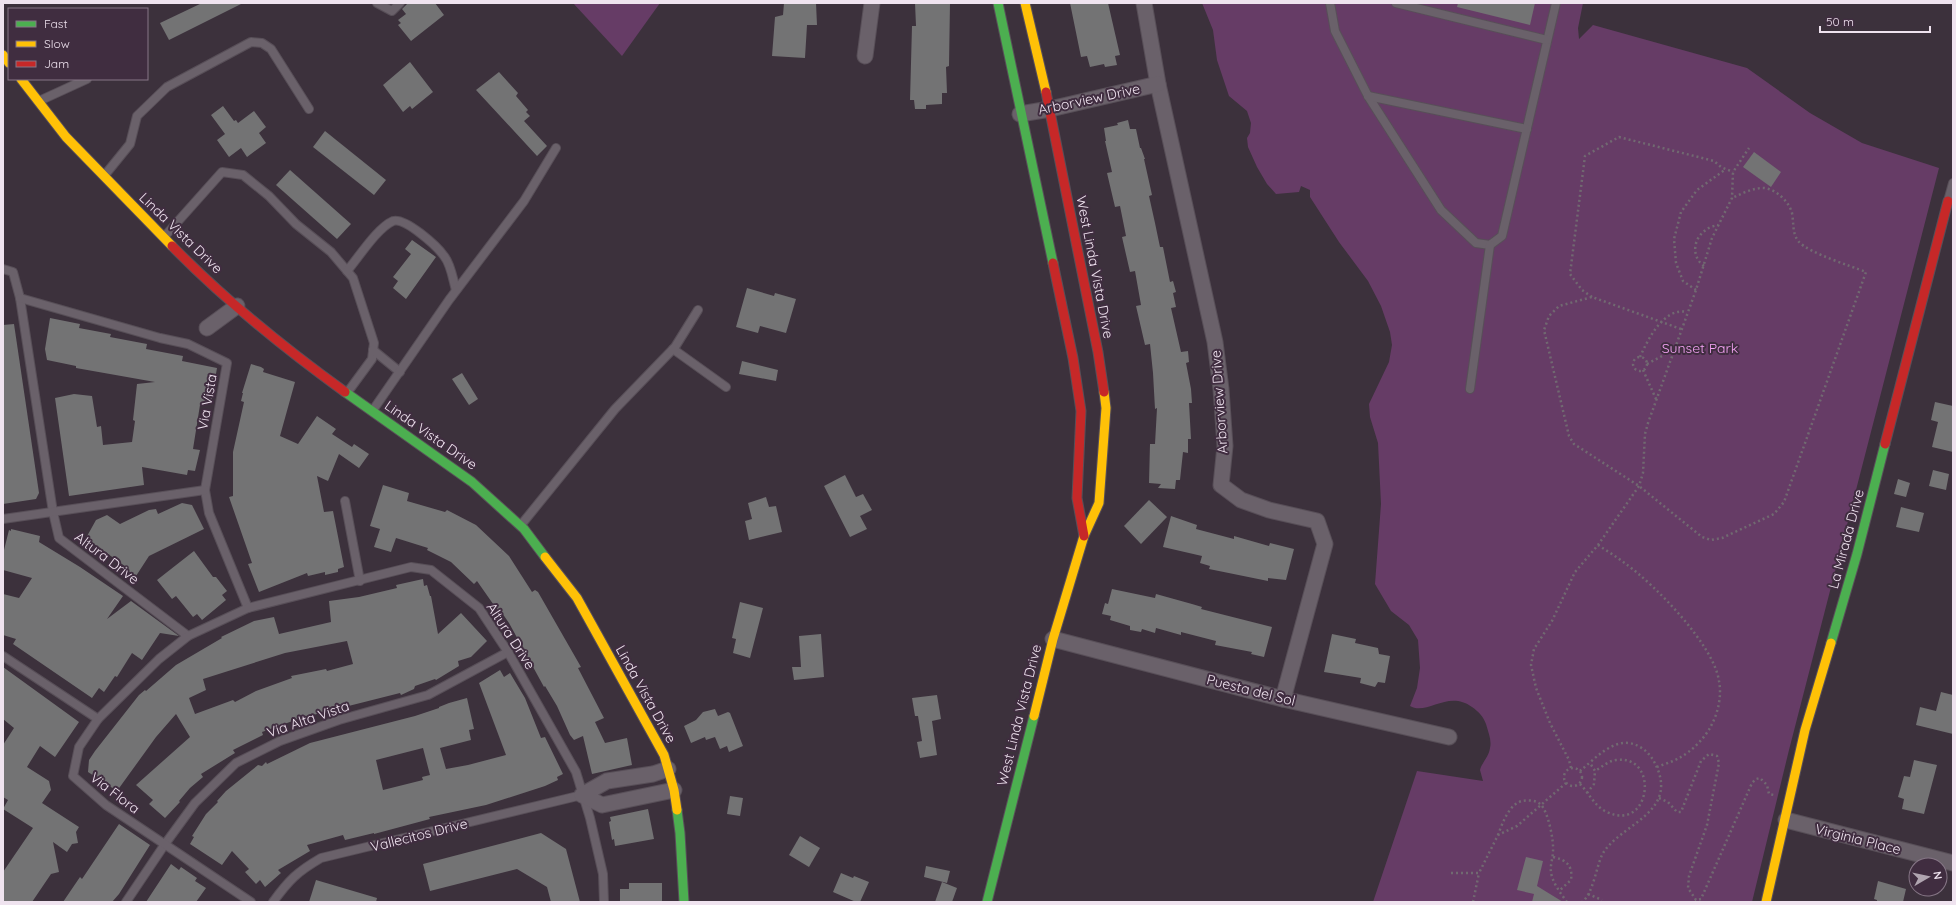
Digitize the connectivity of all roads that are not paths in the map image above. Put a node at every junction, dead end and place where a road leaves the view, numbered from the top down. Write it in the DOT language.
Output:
graph roads {
  1 [pos="377,3"];
  2 [pos="400,3"];
  3 [pos="872,3"];
  4 [pos="998,3"];
  5 [pos="1025,3"];
  6 [pos="1144,3"];
  7 [pos="1330,3"];
  8 [pos="1396,3"];
  9 [pos="1556,3"];
  10 [pos="1547,40"];
  11 [pos="865,56"];
  12 [pos="22,80"];
  13 [pos="85,80"];
  14 [pos="1158,84"];
  15 [pos="1368,96"];
  16 [pos="38,101"];
  17 [pos="309,109"];
  18 [pos="1050,109"];
  19 [pos="1020,114"];
  20 [pos="1527,129"];
  21 [pos="556,148"];
  22 [pos="104,176"];
  23 [pos="1953,183"];
  24 [pos="1948,201"];
  25 [pos="164,238"];
  26 [pos="1490,245"];
  27 [pos="3,269"];
  28 [pos="347,271"];
  29 [pos="456,290"];
  30 [pos="20,298"];
  31 [pos="238,306"];
  32 [pos="698,310"];
  33 [pos="207,328"];
  34 [pos="673,349"];
  35 [pos="373,350"];
  36 [pos="400,372"];
  37 [pos="726,387"];
  38 [pos="1470,388"];
  39 [pos="347,393"];
  40 [pos="373,411"];
  41 [pos="205,490"];
  42 [pos="345,501"];
  43 [pos="53,512"];
  44 [pos="3,519"];
  45 [pos="520,526"];
  46 [pos="1084,536"];
  47 [pos="360,581"];
  48 [pos="248,608"];
  49 [pos="188,636"];
  50 [pos="1053,639"];
  51 [pos="508,652"];
  52 [pos="3,656"];
  53 [pos="1283,699"];
  54 [pos="98,719"];
  55 [pos="1449,738"];
  56 [pos="668,768"];
  57 [pos="674,790"];
  58 [pos="582,796"];
  59 [pos="1786,820"];
  60 [pos="165,844"];
  61 [pos="1953,863"];
  62 [pos="126,902"];
  63 [pos="251,902"];
  64 [pos="273,902"];
  65 [pos="604,902"];
  66 [pos="684,902"];
  67 [pos="987,902"];
  68 [pos="1766,902"];
  1 -- 2 [label="lane"];
  3 -- 11 [label="street"];
  4 -- 19 [label="street, West Linda Vista Drive"];
  5 -- 18 [label="street, West Linda Vista Drive"];
  6 -- 14 [label="street, Arborview Drive"];
  7 -- 15 [label="lane"];
  8 -- 10 [label="lane"];
  9 -- 10 [label="lane"];
  10 -- 20 [label="lane"];
  12 -- 16 [label="street, Linda Vista Drive"];
  13 -- 16 [label="lane"];
  14 -- 18 [label="street, Arborview Drive"];
  14 -- 53 [label="street, Arborview Drive"];
  15 -- 20 [label="lane"];
  15 -- 26 [label="lane"];
  16 -- 22 [label="street, Linda Vista Drive"];
  17 -- 22 [label="lane"];
  18 -- 19 [label="street, Arborview Drive"];
  18 -- 46 [label="street, West Linda Vista Drive"];
  19 -- 46 [label="street, West Linda Vista Drive"];
  20 -- 26 [label="lane"];
  21 -- 29 [label="lane"];
  22 -- 25 [label="street, Linda Vista Drive"];
  23 -- 24 [label="lane, La Mirada Drive"];
  24 -- 59 [label="street, La Mirada Drive"];
  25 -- 28 [label="lane"];
  25 -- 31 [label="street, Linda Vista Drive"];
  26 -- 38 [label="lane"];
  27 -- 30 [label="lane"];
  28 -- 29 [label="lane"];
  28 -- 35 [label="lane"];
  29 -- 36 [label="lane"];
  30 -- 41 [label="lane, Via Vista"];
  30 -- 43 [label="lane"];
  31 -- 33 [label="street"];
  31 -- 39 [label="street, Linda Vista Drive"];
  32 -- 34 [label="lane"];
  34 -- 37 [label="lane"];
  34 -- 45 [label="lane"];
  35 -- 36 [label="lane"];
  35 -- 39 [label="lane"];
  36 -- 40 [label="lane"];
  39 -- 40 [label="street, Linda Vista Drive"];
  40 -- 45 [label="street, Linda Vista Drive"];
  41 -- 43 [label="lane, Altura Drive"];
  41 -- 48 [label="lane, Via Vista"];
  42 -- 47 [label="lane"];
  43 -- 44 [label="lane"];
  43 -- 49 [label="lane, Altura Drive"];
  45 -- 56 [label="street, Linda Vista Drive"];
  46 -- 50 [label="street, West Linda Vista Drive"];
  47 -- 48 [label="lane, Altura Drive"];
  47 -- 51 [label="lane, Altura Drive"];
  48 -- 49 [label="lane, Altura Drive"];
  49 -- 54 [label="lane, Altura Drive"];
  50 -- 53 [label="street, Puesta del Sol"];
  50 -- 67 [label="street, West Linda Vista Drive"];
  51 -- 58 [label="lane, Altura Drive"];
  51 -- 60 [label="lane, Via Alta Vista"];
  52 -- 54 [label="lane"];
  53 -- 55 [label="street, Puesta del Sol"];
  54 -- 60 [label="lane, Via Flora"];
  56 -- 57 [label="street, Linda Vista Drive"];
  56 -- 58 [label="street, Vallecitos Drive"];
  57 -- 58 [label="street"];
  57 -- 66 [label="street, Linda Vista Drive"];
  58 -- 64 [label="lane, Vallecitos Drive"];
  58 -- 65 [label="lane, Altura Drive"];
  59 -- 61 [label="street, Virginia Place"];
  59 -- 68 [label="street, La Mirada Drive"];
  60 -- 62 [label="lane, Via Alta Vista"];
  60 -- 63 [label="lane, Via Flora"];
}
